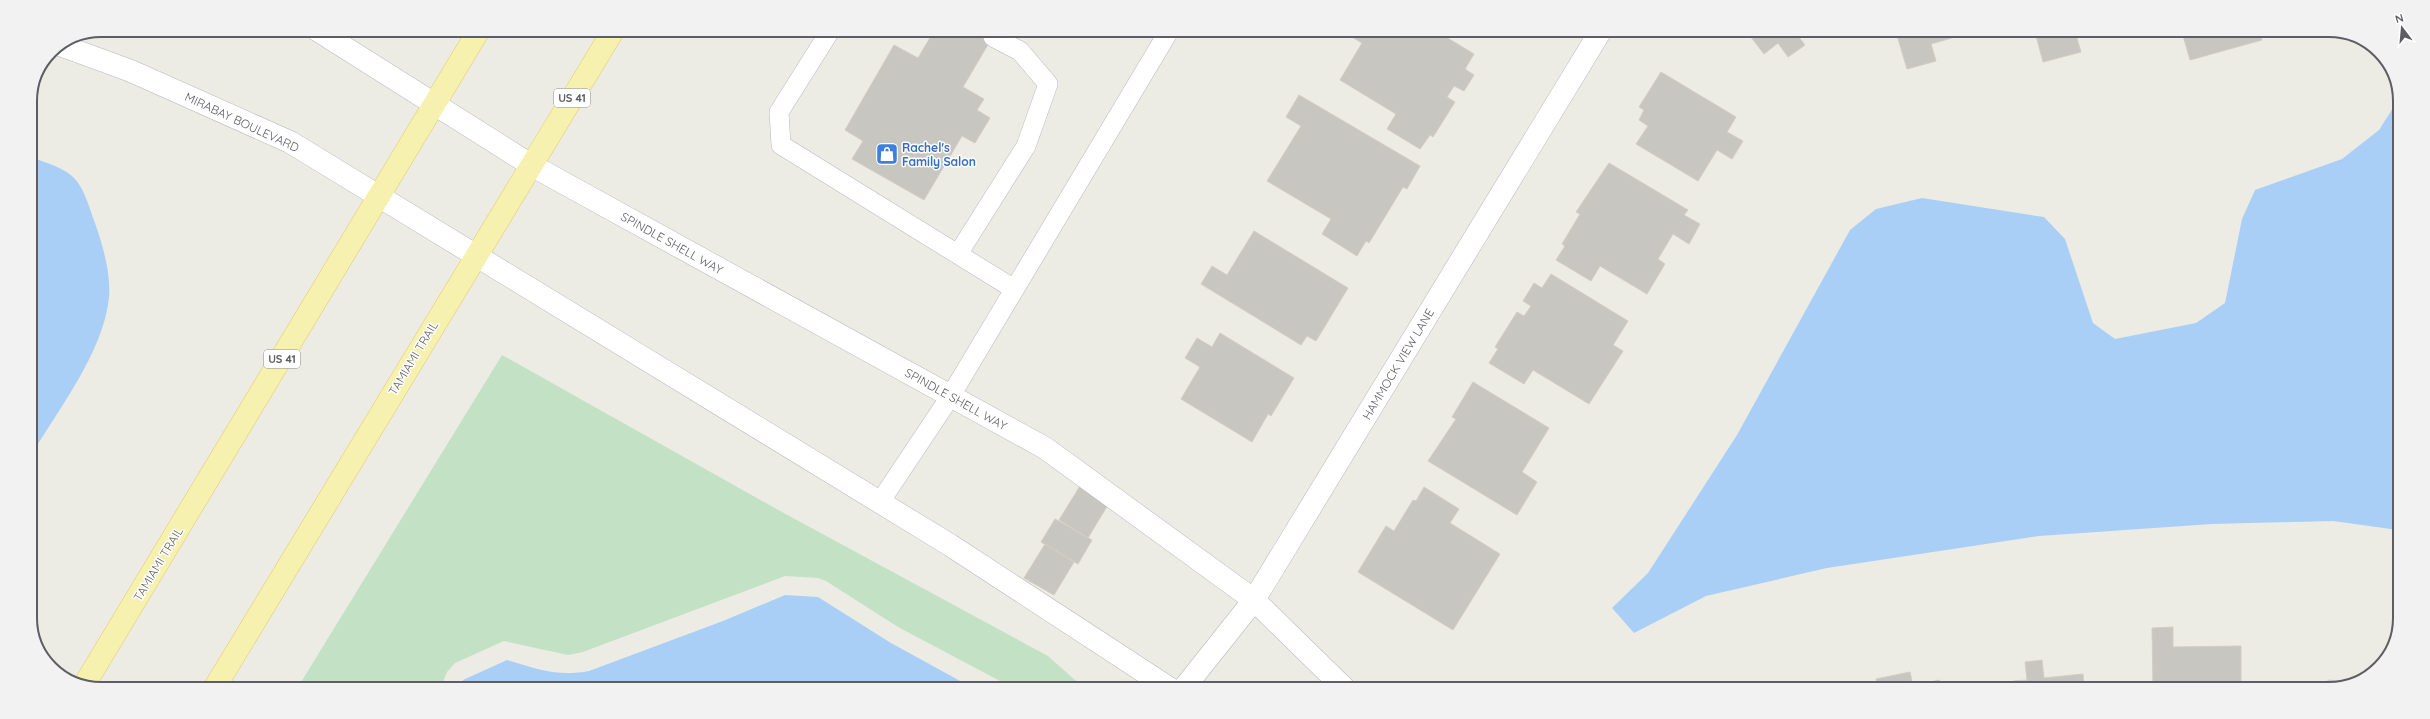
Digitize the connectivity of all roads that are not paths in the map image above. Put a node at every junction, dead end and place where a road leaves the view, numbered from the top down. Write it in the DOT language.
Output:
graph roads {
  1 [pos="328,37"];
  2 [pos="476,37"];
  3 [pos="608,37"];
  4 [pos="826,37"];
  5 [pos="993,37"];
  6 [pos="1165,37"];
  7 [pos="1597,37"];
  8 [pos="67,48"];
  9 [pos="435,104"];
  10 [pos="531,165"];
  11 [pos="380,197"];
  12 [pos="958,254"];
  13 [pos="475,255"];
  14 [pos="1014,289"];
  15 [pos="950,396"];
  16 [pos="880,502"];
  17 [pos="1254,600"];
  18 [pos="87,680"];
  19 [pos="218,682"];
  20 [pos="1160,682"];
  21 [pos="1189,682"];
  22 [pos="1338,682"];
  1 -- 9 [label="street"];
  2 -- 9 [label="main road, TAMIAMI TRAIL / US 41"];
  3 -- 10 [label="main road, TAMIAMI TRAIL / US 41"];
  4 -- 12 [label="lane"];
  5 -- 12 [label="lane"];
  6 -- 14 [label="lane"];
  7 -- 17 [label="street, HAMMOCK VIEW LANE"];
  8 -- 11 [label="street, MIRABAY BOULEVARD"];
  9 -- 10 [label="street"];
  9 -- 11 [label="main road, TAMIAMI TRAIL / US 41"];
  10 -- 13 [label="main road, TAMIAMI TRAIL / US 41"];
  10 -- 15 [label="street, SPINDLE SHELL WAY"];
  11 -- 13 [label="street, MIRABAY BOULEVARD"];
  11 -- 18 [label="main road, TAMIAMI TRAIL / US 41"];
  12 -- 14 [label="lane"];
  13 -- 16 [label="street"];
  13 -- 19 [label="main road, TAMIAMI TRAIL / US 41"];
  14 -- 15 [label="lane"];
  15 -- 16 [label="lane"];
  15 -- 17 [label="street, SPINDLE SHELL WAY"];
  16 -- 20 [label="street"];
  17 -- 21 [label="street, HAMMOCK VIEW LANE"];
  17 -- 22 [label="street, SPINDLE SHELL WAY"];
}
